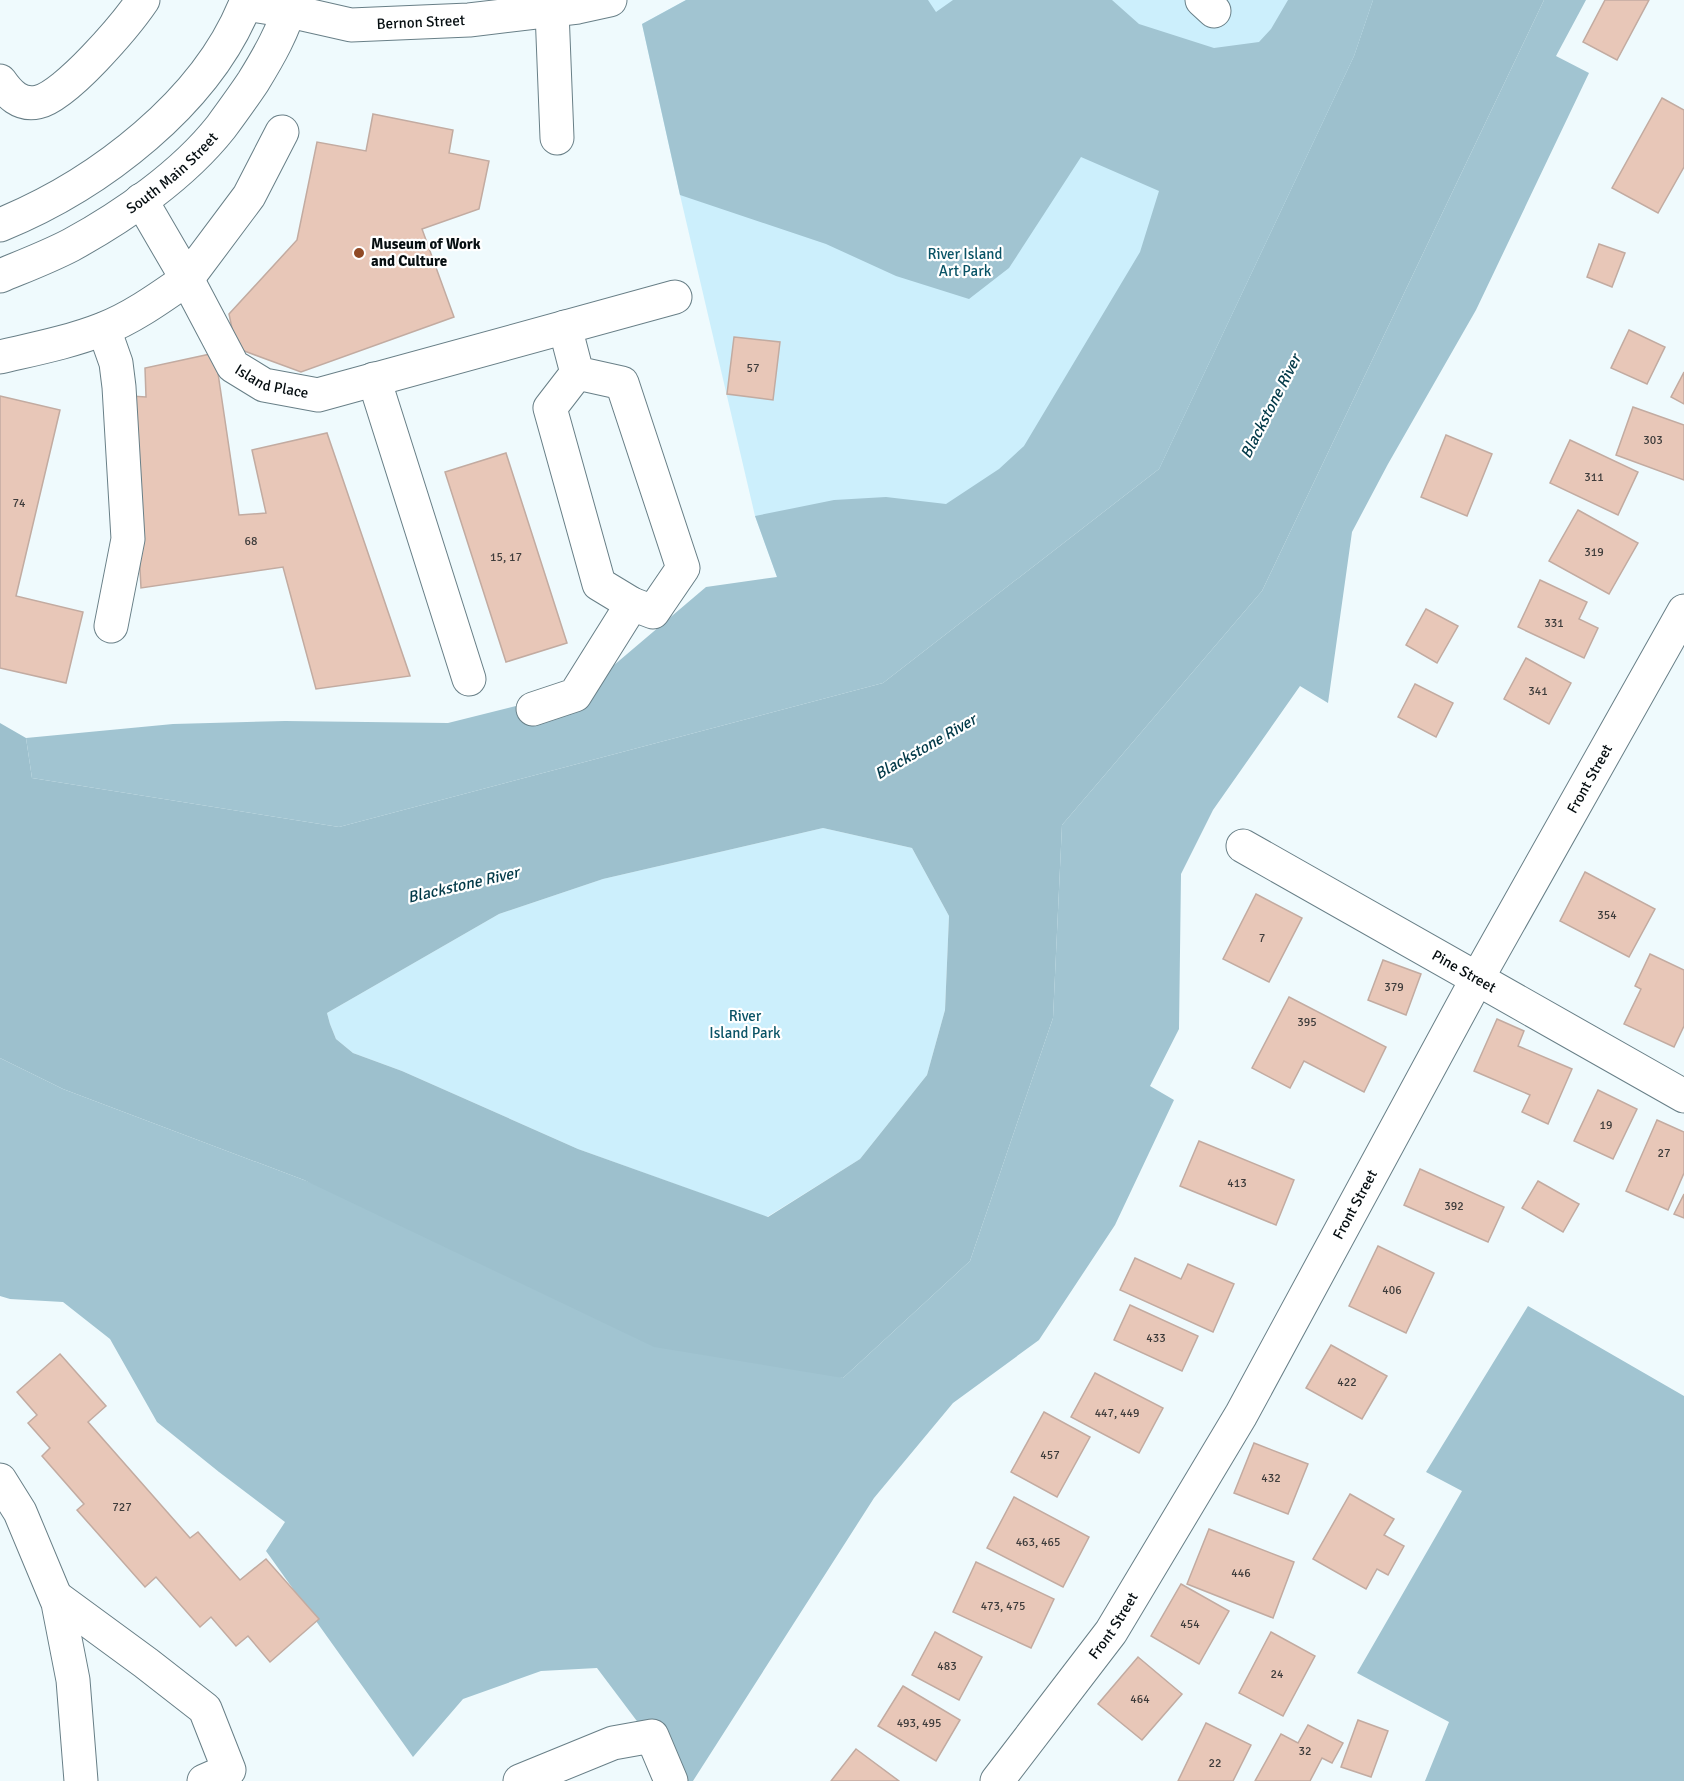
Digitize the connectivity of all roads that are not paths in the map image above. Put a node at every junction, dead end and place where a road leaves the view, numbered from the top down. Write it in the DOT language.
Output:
graph roads {
  1 [pos="143,0"];
  2 [pos="603,0"];
  3 [pos="241,1"];
  4 [pos="291,5"];
  5 [pos="468,10"];
  6 [pos="552,11"];
  7 [pos="0,81"];
  8 [pos="282,132"];
  9 [pos="557,138"];
  10 [pos="141,200"];
  11 [pos="0,225"];
  12 [pos="0,276"];
  13 [pos="187,279"];
  14 [pos="675,297"];
  15 [pos="565,327"];
  16 [pos="104,329"];
  17 [pos="0,357"];
  18 [pos="577,373"];
  19 [pos="374,379"];
  20 [pos="632,604"];
  21 [pos="1684,610"];
  22 [pos="111,626"];
  23 [pos="470,679"];
  24 [pos="534,709"];
  25 [pos="1243,846"];
  26 [pos="1477,979"];
  27 [pos="1684,1096"];
  28 [pos="0,1480"];
  29 [pos="56,1597"];
  30 [pos="81,1781"];
  31 [pos="204,1781"];
  32 [pos="520,1781"];
  33 [pos="671,1781"];
  34 [pos="997,1781"];
  1 -- 7 [label="street"];
  2 -- 6 [label="street, Bernon Street"];
  3 -- 4 [label="street, Bernon Street"];
  3 -- 11 [label="street"];
  4 -- 5 [label="street, Bernon Street"];
  4 -- 10 [label="street, South Main Street"];
  5 -- 6 [label="street, Bernon Street"];
  6 -- 9 [label="street"];
  8 -- 13 [label="street"];
  10 -- 12 [label="street, South Main Street"];
  10 -- 13 [label="street, Island Place"];
  13 -- 16 [label="street"];
  13 -- 19 [label="street, Island Place"];
  14 -- 15 [label="street, Island Place"];
  15 -- 18 [label="street"];
  15 -- 19 [label="street, Island Place"];
  16 -- 17 [label="street"];
  16 -- 22 [label="street"];
  18 -- 20 [label="street"];
  18 -- 20 [label="street"];
  19 -- 23 [label="street"];
  20 -- 24 [label="street"];
  21 -- 26 [label="street, Front Street"];
  25 -- 26 [label="street, Pine Street"];
  26 -- 27 [label="street, Pine Street"];
  26 -- 34 [label="street, Front Street"];
  28 -- 29 [label="street"];
  29 -- 30 [label="street"];
  29 -- 31 [label="street"];
  32 -- 33 [label="street"];
}
